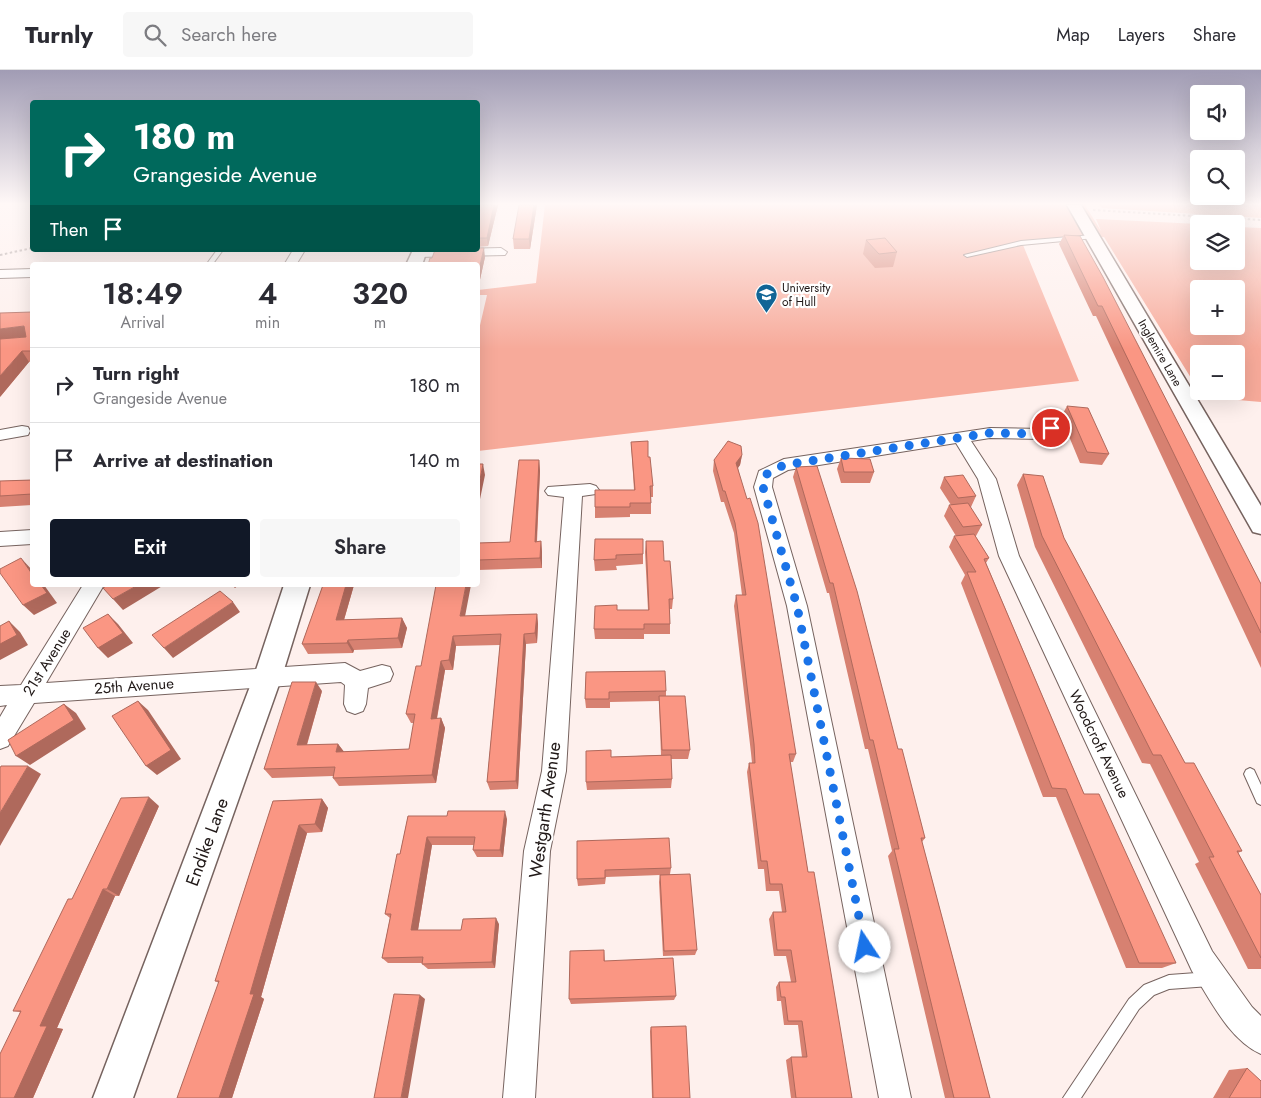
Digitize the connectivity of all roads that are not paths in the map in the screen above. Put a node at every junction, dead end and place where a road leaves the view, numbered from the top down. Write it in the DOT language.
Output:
graph roads {
  1 [pos="446,253"];
  2 [pos="501,253"];
  3 [pos="976,253"];
  4 [pos="1102,253"];
  5 [pos="967,255"];
  6 [pos="417,256"];
  7 [pos="498,264"];
  8 [pos="30,273"];
  9 [pos="0,274"];
  10 [pos="22,431"];
  11 [pos="0,435"];
  12 [pos="1050,436"];
  13 [pos="962,438"];
  14 [pos="572,491"];
  15 [pos="1261,526"];
  16 [pos="30,537"];
  17 [pos="0,538"];
  18 [pos="93,587"];
  19 [pos="296,587"];
  20 [pos="382,674"];
  21 [pos="268,676"];
  22 [pos="357,681"];
  23 [pos="27,694"];
  24 [pos="0,696"];
  25 [pos="356,704"];
  26 [pos="0,738"];
  27 [pos="1250,774"];
  28 [pos="1261,799"];
  29 [pos="1214,978"];
  30 [pos="1261,1038"];
  31 [pos="113,1098"];
  32 [pos="519,1098"];
  33 [pos="895,1098"];
  34 [pos="1071,1098"];
  1 -- 6 [label="street"];
  2 -- 7 [label="street"];
  3 -- 5 [label="lane"];
  4 -- 15 [label="street, Inglemire Lane"];
  8 -- 9 [label="street"];
  10 -- 11 [label="street"];
  12 -- 13 [label="street"];
  13 -- 29 [label="street, Woodcroft Avenue"];
  13 -- 33 [label="street"];
  14 -- 32 [label="street, Westgarth Avenue"];
  16 -- 17 [label="street"];
  18 -- 23 [label="street, 21st Avenue"];
  19 -- 21 [label="street, Endike Lane"];
  20 -- 22 [label="street"];
  21 -- 22 [label="street, 25th Avenue"];
  21 -- 23 [label="street, 25th Avenue"];
  21 -- 31 [label="street, Endike Lane"];
  22 -- 25 [label="street"];
  23 -- 24 [label="street, 25th Avenue"];
  23 -- 26 [label="street, 21st Avenue"];
  27 -- 28 [label="lane"];
  29 -- 30 [label="street, Woodcroft Avenue"];
  29 -- 34 [label="lane"];
}
